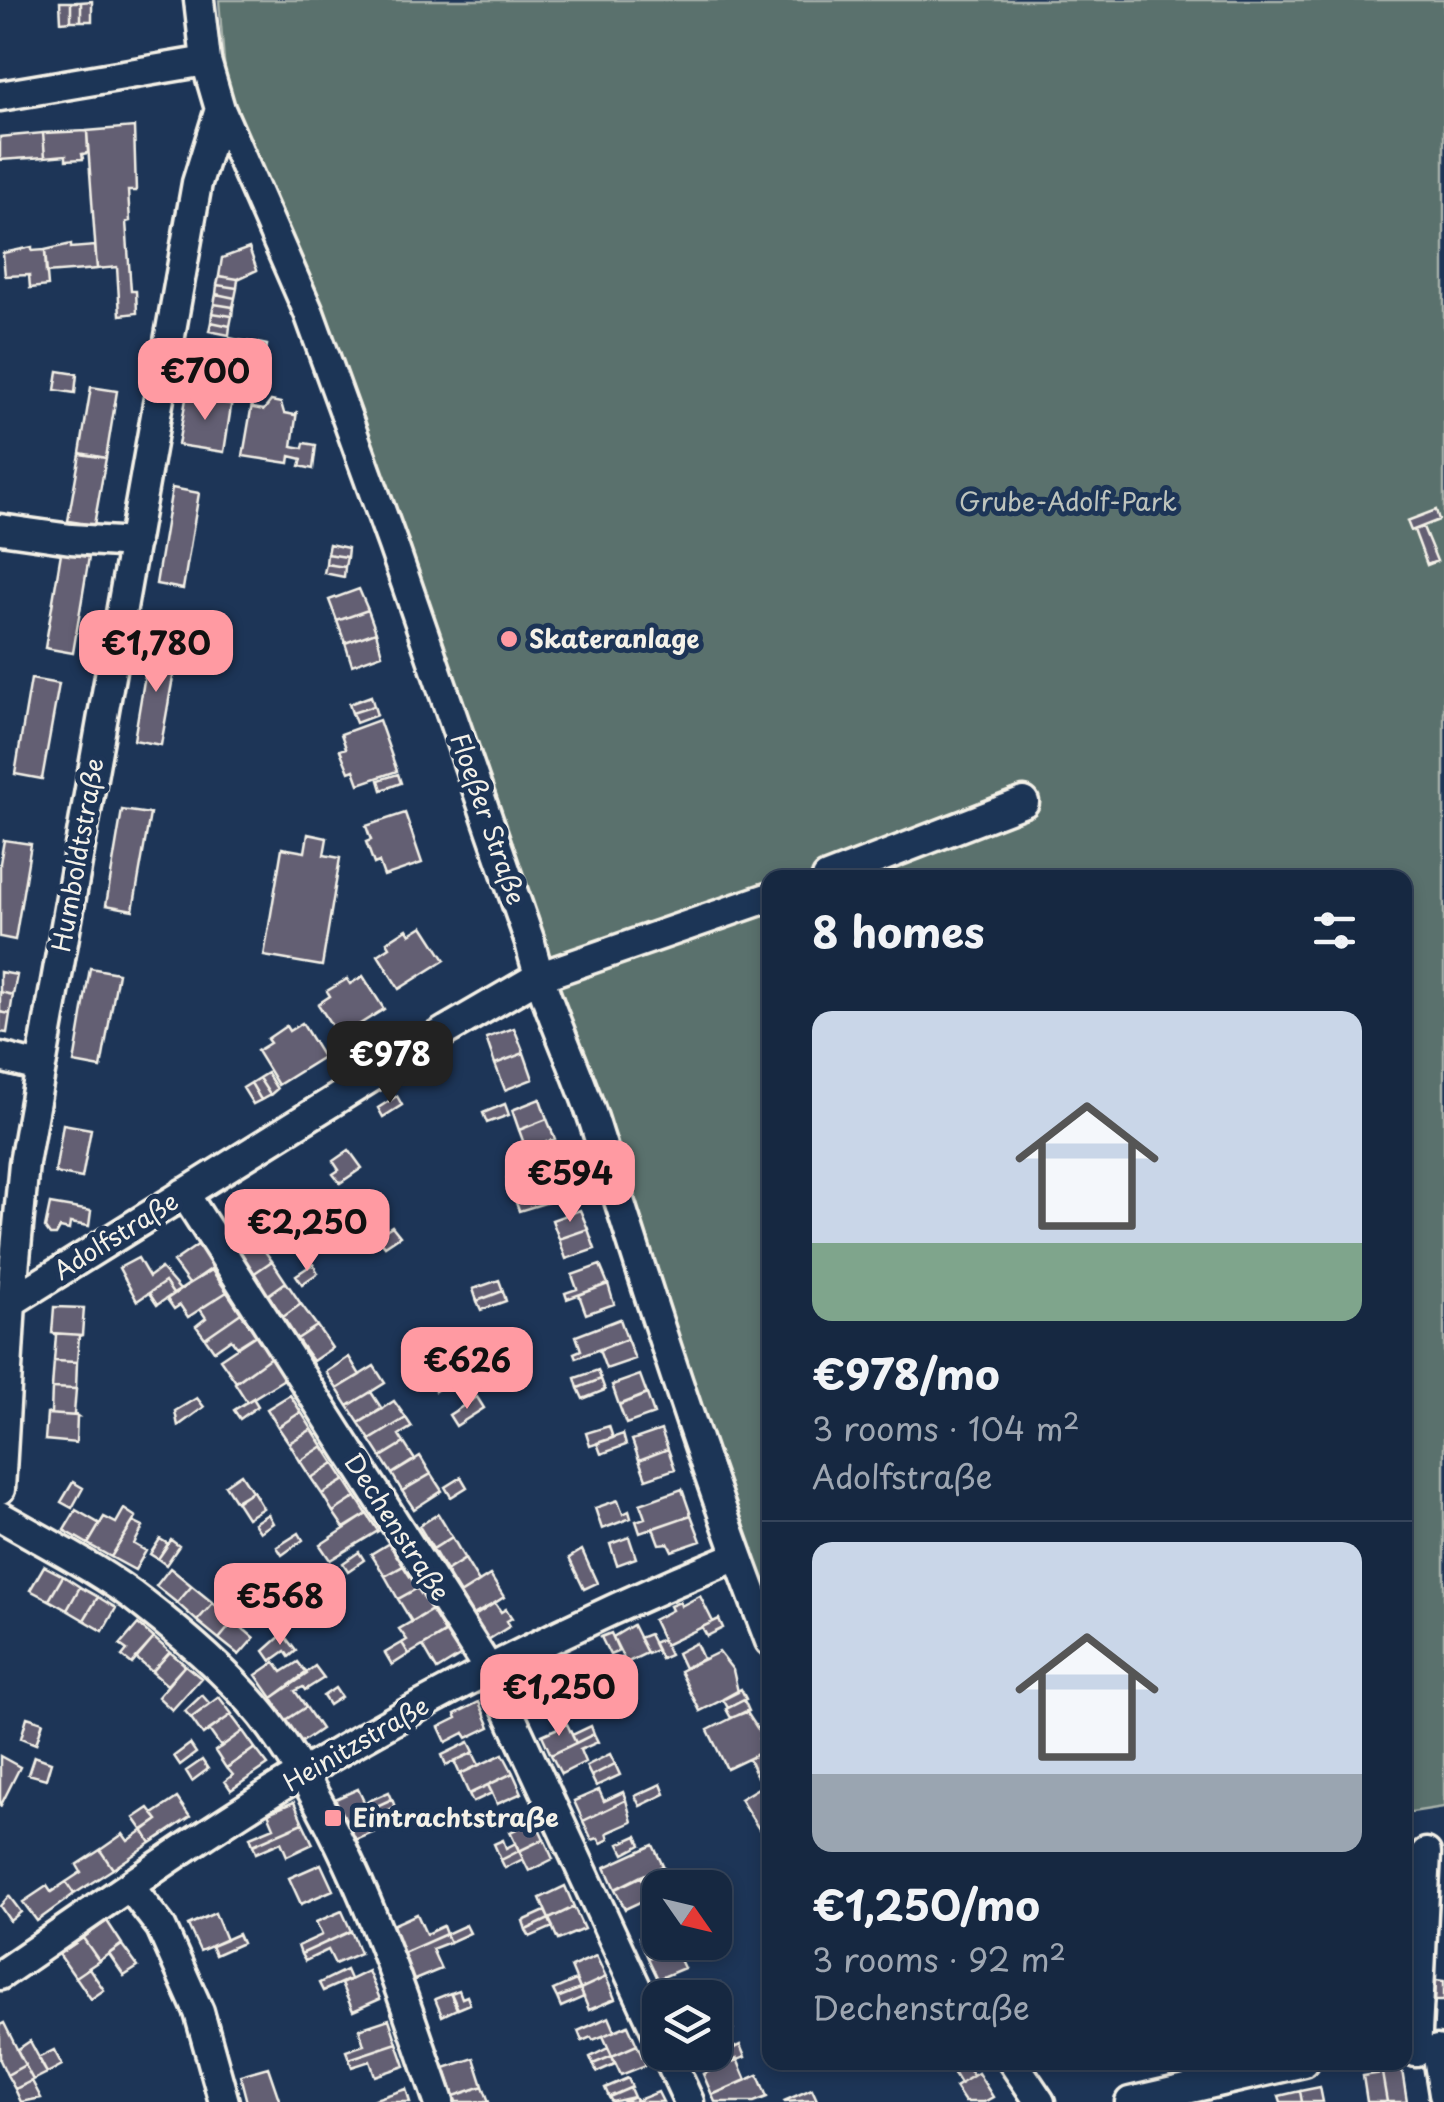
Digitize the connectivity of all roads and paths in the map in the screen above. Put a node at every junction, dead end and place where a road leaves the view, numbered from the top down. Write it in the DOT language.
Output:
graph roads {
  1 [pos="198,0"];
  2 [pos="206,61"];
  3 [pos="0,96"];
  4 [pos="220,109"];
  5 [pos="0,529"];
  6 [pos="134,542"];
  7 [pos="1024,802"];
  8 [pos="847,870"];
  9 [pos="762,900"];
  10 [pos="538,977"];
  11 [pos="0,1057"];
  12 [pos="40,1068"];
  13 [pos="184,1193"];
  14 [pos="5,1303"];
  15 [pos="0,1489"];
  16 [pos="0,1516"];
  17 [pos="737,1556"];
  18 [pos="762,1620"];
  19 [pos="489,1670"];
  20 [pos="300,1774"];
  21 [pos="1426,1853"];
  22 [pos="130,1887"];
  23 [pos="0,1976"];
  24 [pos="642,2000"];
  25 [pos="1425,2051"];
  26 [pos="674,2070"];
  27 [pos="1018,2070"];
  28 [pos="1269,2070"];
  29 [pos="1444,2094"];
  30 [pos="224,2102"];
  31 [pos="439,2102"];
  32 [pos="689,2102"];
  33 [pos="1040,2102"];
  34 [pos="1130,2102"];
  1 -- 2 [label="street, Floeßer Straße"];
  2 -- 3 [label="street"];
  2 -- 4 [label="street, Floeßer Straße"];
  4 -- 6 [label="street, Humboldtstraße"];
  4 -- 10 [label="street, Floeßer Straße"];
  5 -- 6 [label="street"];
  6 -- 12 [label="street, Humboldtstraße"];
  7 -- 8 [label="street"];
  9 -- 10 [label="street, Adolfstraße"];
  10 -- 13 [label="street, Adolfstraße"];
  10 -- 17 [label="street, Floeßer Straße"];
  11 -- 12 [label="street"];
  12 -- 14 [label="street, Humboldtstraße"];
  13 -- 14 [label="street, Adolfstraße"];
  13 -- 19 [label="street, Dechenstraße"];
  14 -- 15 [label="street, Humboldtstraße"];
  16 -- 20 [label="street"];
  17 -- 18 [label="street, Floeßer Straße"];
  17 -- 19 [label="street, Heinitzstraße"];
  19 -- 20 [label="street, Heinitzstraße"];
  19 -- 24 [label="street, Dechenstraße"];
  20 -- 22 [label="street, Heinitzstraße"];
  20 -- 31 [label="street"];
  21 -- 25 [label="street"];
  22 -- 23 [label="street, Heinitzstraße"];
  22 -- 30 [label="street"];
  25 -- 29 [label="street"];
  26 -- 32 [label="street"];
  27 -- 33 [label="street"];
  28 -- 34 [label="street"];
}
